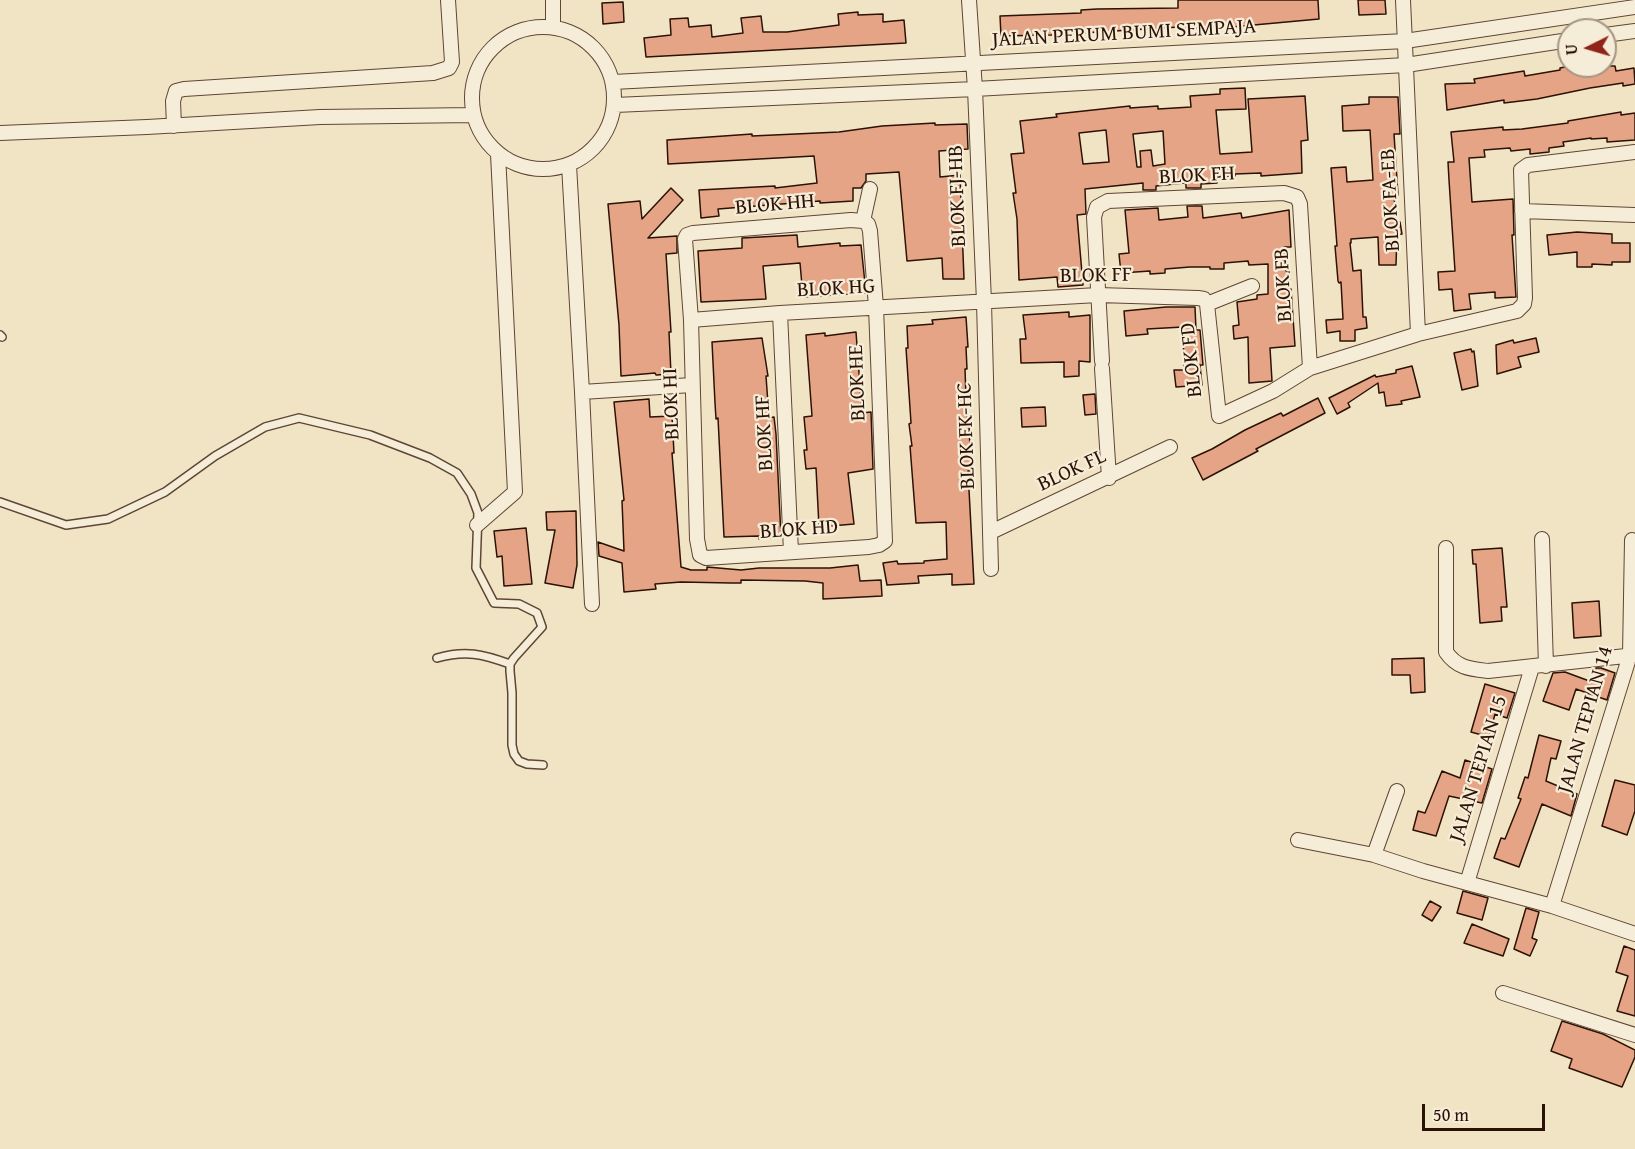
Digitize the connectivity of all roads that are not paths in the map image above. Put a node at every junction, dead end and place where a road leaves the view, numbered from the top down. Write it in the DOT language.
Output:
graph roads {
  1 [pos="448,0"];
  2 [pos="553,0"];
  3 [pos="969,0"];
  4 [pos="1403,0"];
  5 [pos="1635,7"];
  6 [pos="553,27"];
  7 [pos="1635,31"];
  8 [pos="1617,33"];
  9 [pos="1405,41"];
  10 [pos="1557,42"];
  11 [pos="972,63"];
  12 [pos="1406,65"];
  13 [pos="613,82"];
  14 [pos="975,89"];
  15 [pos="615,105"];
  16 [pos="472,114"];
  17 [pos="174,126"];
  18 [pos="0,133"];
  19 [pos="1635,152"];
  20 [pos="498,154"];
  21 [pos="569,165"];
  22 [pos="870,189"];
  23 [pos="1298,199"];
  24 [pos="1522,211"];
  25 [pos="1635,215"];
  26 [pos="867,226"];
  27 [pos="684,244"];
  28 [pos="1252,286"];
  29 [pos="1098,295"];
  30 [pos="984,302"];
  31 [pos="1207,304"];
  32 [pos="876,307"];
  33 [pos="780,313"];
  34 [pos="691,320"];
  35 [pos="1418,334"];
  36 [pos="1310,368"];
  37 [pos="692,385"];
  38 [pos="582,392"];
  39 [pos="1170,447"];
  40 [pos="1109,478"];
  41 [pos="0,502"];
  42 [pos="477,525"];
  43 [pos="991,532"];
  44 [pos="885,534"];
  45 [pos="1542,539"];
  46 [pos="1632,540"];
  47 [pos="1446,548"];
  48 [pos="791,552"];
  49 [pos="706,558"];
  50 [pos="990,569"];
  51 [pos="592,604"];
  52 [pos="1633,655"];
  53 [pos="436,658"];
  54 [pos="510,664"];
  55 [pos="1539,666"];
  56 [pos="543,765"];
  57 [pos="1397,791"];
  58 [pos="1298,840"];
  59 [pos="1374,855"];
  60 [pos="1467,883"];
  61 [pos="1552,906"];
  62 [pos="1635,934"];
  63 [pos="1503,993"];
  64 [pos="1635,1035"];
  1 -- 17 [label="street"];
  2 -- 6 [label="street"];
  3 -- 11 [label="street, BLOK FJ-HB"];
  4 -- 9 [label="street, BLOK FA-EB"];
  5 -- 9 [label="street, JALAN PERUM BUMI SEMPAJA"];
  6 -- 13 [label="street"];
  6 -- 16 [label="street"];
  7 -- 8 [label="street"];
  9 -- 11 [label="street, JALAN PERUM BUMI SEMPAJA"];
  9 -- 12 [label="street, BLOK FA-EB"];
  10 -- 12 [label="street"];
  11 -- 13 [label="street, JALAN PERUM BUMI SEMPAJA"];
  11 -- 14 [label="street, BLOK FJ-HB"];
  12 -- 14 [label="street"];
  12 -- 35 [label="street, BLOK FA-EB"];
  13 -- 15 [label="street"];
  14 -- 15 [label="street"];
  14 -- 30 [label="street, BLOK FJ-HB"];
  15 -- 21 [label="street"];
  16 -- 17 [label="street"];
  16 -- 20 [label="street"];
  17 -- 18 [label="street"];
  19 -- 24 [label="street"];
  20 -- 21 [label="street"];
  20 -- 42 [label="street"];
  21 -- 38 [label="street"];
  22 -- 26 [label="street, BLOK HE"];
  23 -- 29 [label="street, BLOK FH"];
  23 -- 36 [label="street, BLOK FB"];
  24 -- 25 [label="street"];
  24 -- 35 [label="street"];
  26 -- 27 [label="street, BLOK HH"];
  26 -- 32 [label="street, BLOK HE"];
  27 -- 34 [label="street, BLOK HI"];
  28 -- 31 [label="street"];
  29 -- 30 [label="street, BLOK FF"];
  29 -- 31 [label="street, BLOK FF"];
  29 -- 40 [label="street"];
  30 -- 32 [label="street, BLOK HG"];
  30 -- 43 [label="street, BLOK FK-HC"];
  31 -- 36 [label="street, BLOK FD"];
  32 -- 33 [label="street, BLOK HG"];
  32 -- 44 [label="street, BLOK HE"];
  33 -- 34 [label="street, BLOK HG"];
  33 -- 48 [label="street, BLOK HF"];
  34 -- 37 [label="street, BLOK HI"];
  35 -- 36 [label="street"];
  37 -- 38 [label="street"];
  37 -- 49 [label="street, BLOK HI"];
  38 -- 51 [label="street"];
  39 -- 40 [label="street, BLOK FL"];
  40 -- 43 [label="street, BLOK FL"];
  41 -- 42 [label="lane"];
  42 -- 54 [label="lane"];
  43 -- 50 [label="street, BLOK FK-HC"];
  44 -- 48 [label="street, BLOK HD"];
  45 -- 55 [label="street, JALAN TEPIAN 15"];
  46 -- 52 [label="street, JALAN TEPIAN 14"];
  47 -- 55 [label="street"];
  48 -- 49 [label="street, BLOK HD"];
  52 -- 55 [label="street"];
  52 -- 61 [label="street, JALAN TEPIAN 14"];
  53 -- 54 [label="lane"];
  54 -- 56 [label="lane"];
  55 -- 60 [label="street, JALAN TEPIAN 15"];
  57 -- 59 [label="street"];
  58 -- 59 [label="street"];
  59 -- 60 [label="street"];
  60 -- 61 [label="street"];
  61 -- 62 [label="street"];
  63 -- 64 [label="street"];
}
